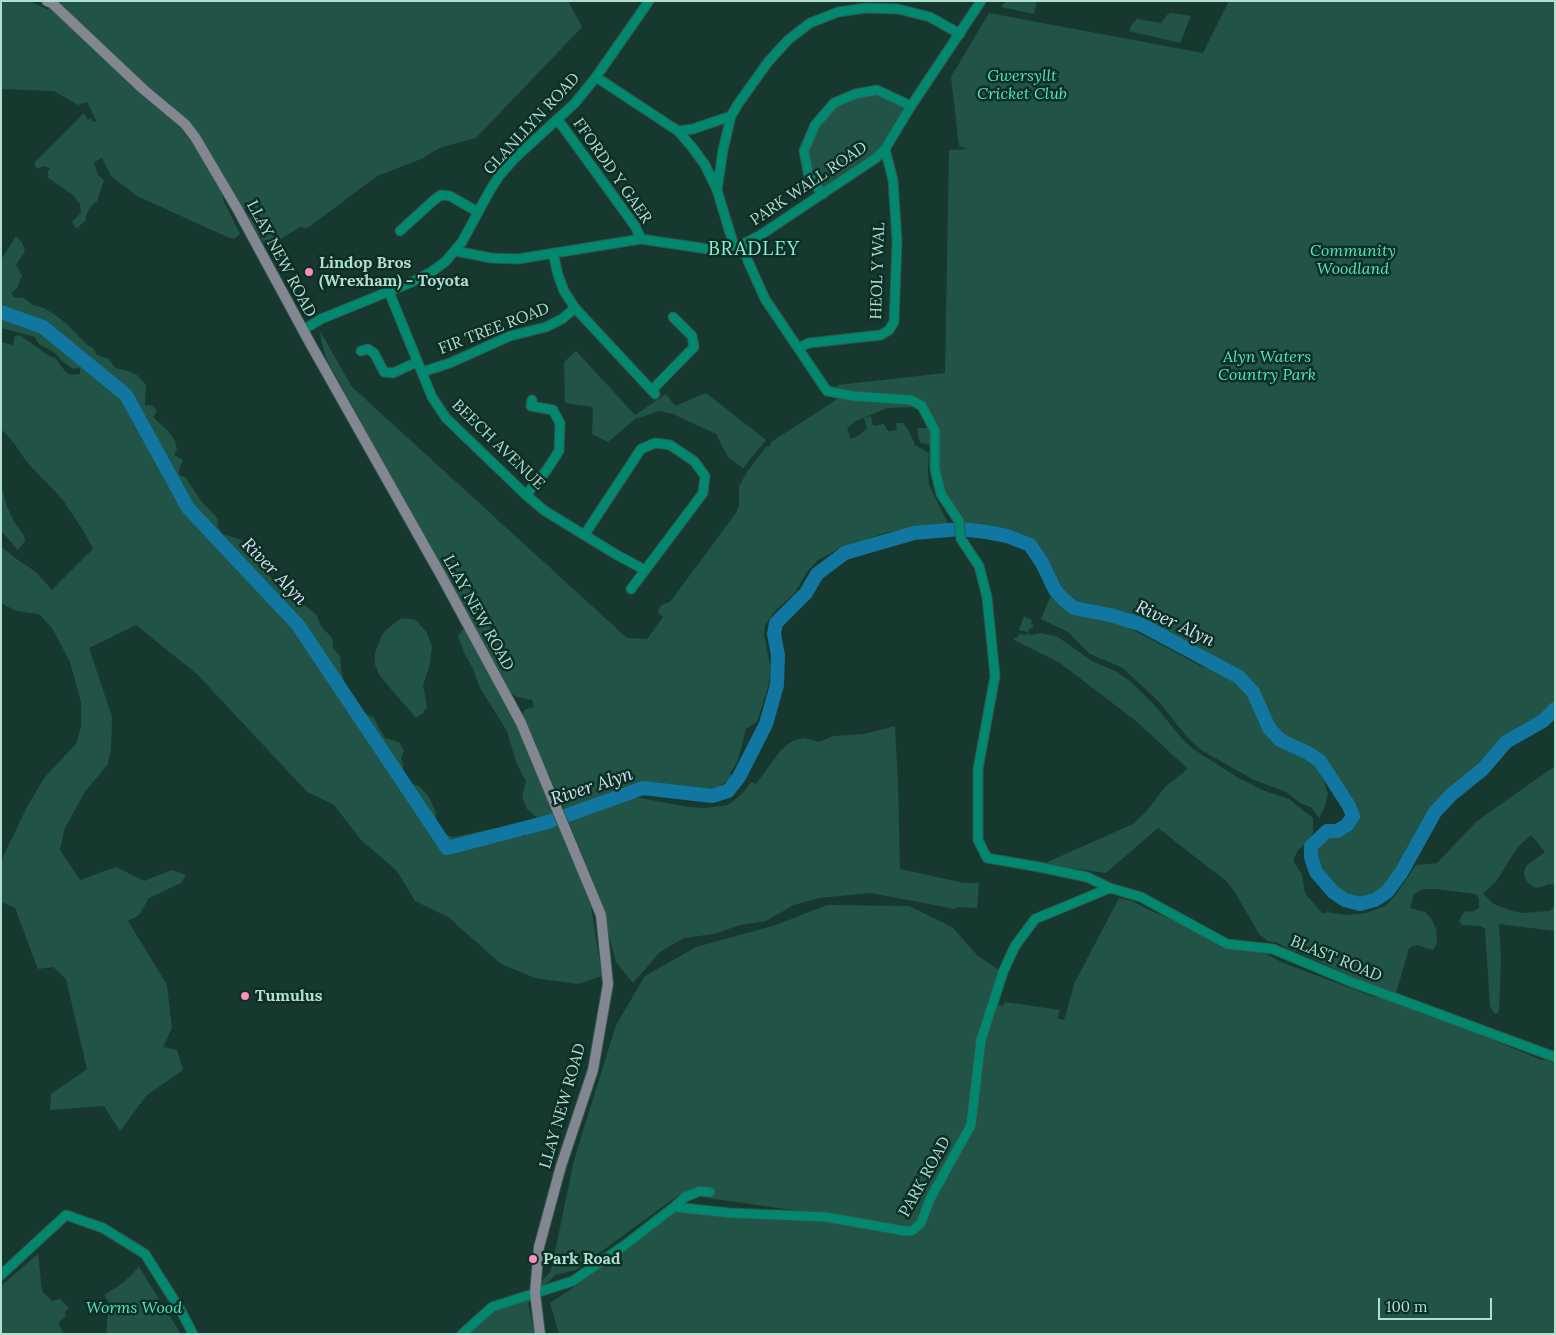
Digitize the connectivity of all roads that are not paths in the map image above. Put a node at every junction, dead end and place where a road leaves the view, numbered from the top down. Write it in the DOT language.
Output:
graph roads {
  1 [pos="47,1"];
  2 [pos="649,1"];
  3 [pos="981,1"];
  4 [pos="960,34"];
  5 [pos="596,77"];
  6 [pos="911,106"];
  7 [pos="731,116"];
  8 [pos="558,120"];
  9 [pos="678,131"];
  10 [pos="885,149"];
  11 [pos="717,190"];
  12 [pos="823,194"];
  13 [pos="478,212"];
  14 [pos="400,231"];
  15 [pos="641,239"];
  16 [pos="738,245"];
  17 [pos="456,250"];
  18 [pos="553,253"];
  19 [pos="388,292"];
  20 [pos="575,308"];
  21 [pos="674,320"];
  22 [pos="303,330"];
  23 [pos="798,348"];
  24 [pos="361,351"];
  25 [pos="417,362"];
  26 [pos="422,372"];
  27 [pos="531,406"];
  28 [pos="526,494"];
  29 [pos="585,534"];
  30 [pos="645,570"];
  31 [pos="631,589"];
  32 [pos="1110,888"];
  33 [pos="1555,1058"];
  34 [pos="710,1192"];
  35 [pos="674,1207"];
  36 [pos="1,1274"];
  37 [pos="535,1293"];
  38 [pos="193,1334"];
  39 [pos="462,1334"];
  40 [pos="540,1334"];
  1 -- 22 [label="main road, LLAY NEW ROAD"];
  2 -- 5 [label="street, GLANLLYN ROAD"];
  3 -- 4 [label="street, PARK WALL ROAD"];
  4 -- 6 [label="street, PARK WALL ROAD"];
  4 -- 7 [label="street"];
  5 -- 8 [label="street, GLANLLYN ROAD"];
  5 -- 9 [label="street"];
  6 -- 10 [label="street, PARK WALL ROAD"];
  6 -- 12 [label="street"];
  7 -- 9 [label="street"];
  7 -- 11 [label="street"];
  8 -- 13 [label="street, GLANLLYN ROAD"];
  8 -- 15 [label="street, FFORDD Y GAER"];
  9 -- 11 [label="street"];
  10 -- 12 [label="street, PARK WALL ROAD"];
  10 -- 23 [label="street, HEOL Y WAL"];
  11 -- 16 [label="street"];
  12 -- 16 [label="street, PARK WALL ROAD"];
  13 -- 14 [label="street"];
  13 -- 17 [label="street, GLANLLYN ROAD"];
  15 -- 16 [label="street, PARK WALL ROAD"];
  15 -- 18 [label="street, PARK WALL ROAD"];
  16 -- 23 [label="street"];
  17 -- 18 [label="street, PARK WALL ROAD"];
  17 -- 19 [label="street, GLANLLYN ROAD"];
  18 -- 20 [label="street"];
  19 -- 22 [label="street, GLANLLYN ROAD"];
  19 -- 25 [label="street, BEECH AVENUE"];
  20 -- 21 [label="street"];
  20 -- 26 [label="street, FIR TREE ROAD"];
  22 -- 37 [label="main road, LLAY NEW ROAD"];
  23 -- 32 [label="street, BLAST ROAD"];
  24 -- 25 [label="street"];
  25 -- 26 [label="street, BEECH AVENUE"];
  26 -- 28 [label="street, BEECH AVENUE"];
  27 -- 28 [label="street"];
  28 -- 29 [label="street, BEECH AVENUE"];
  29 -- 30 [label="street, BEECH AVENUE"];
  29 -- 30 [label="street"];
  30 -- 31 [label="street"];
  32 -- 33 [label="street, BLAST ROAD"];
  32 -- 35 [label="street, PARK ROAD"];
  34 -- 35 [label="street"];
  35 -- 37 [label="street"];
  36 -- 38 [label="street"];
  37 -- 39 [label="street"];
  37 -- 40 [label="main road, LLAY NEW ROAD"];
}
